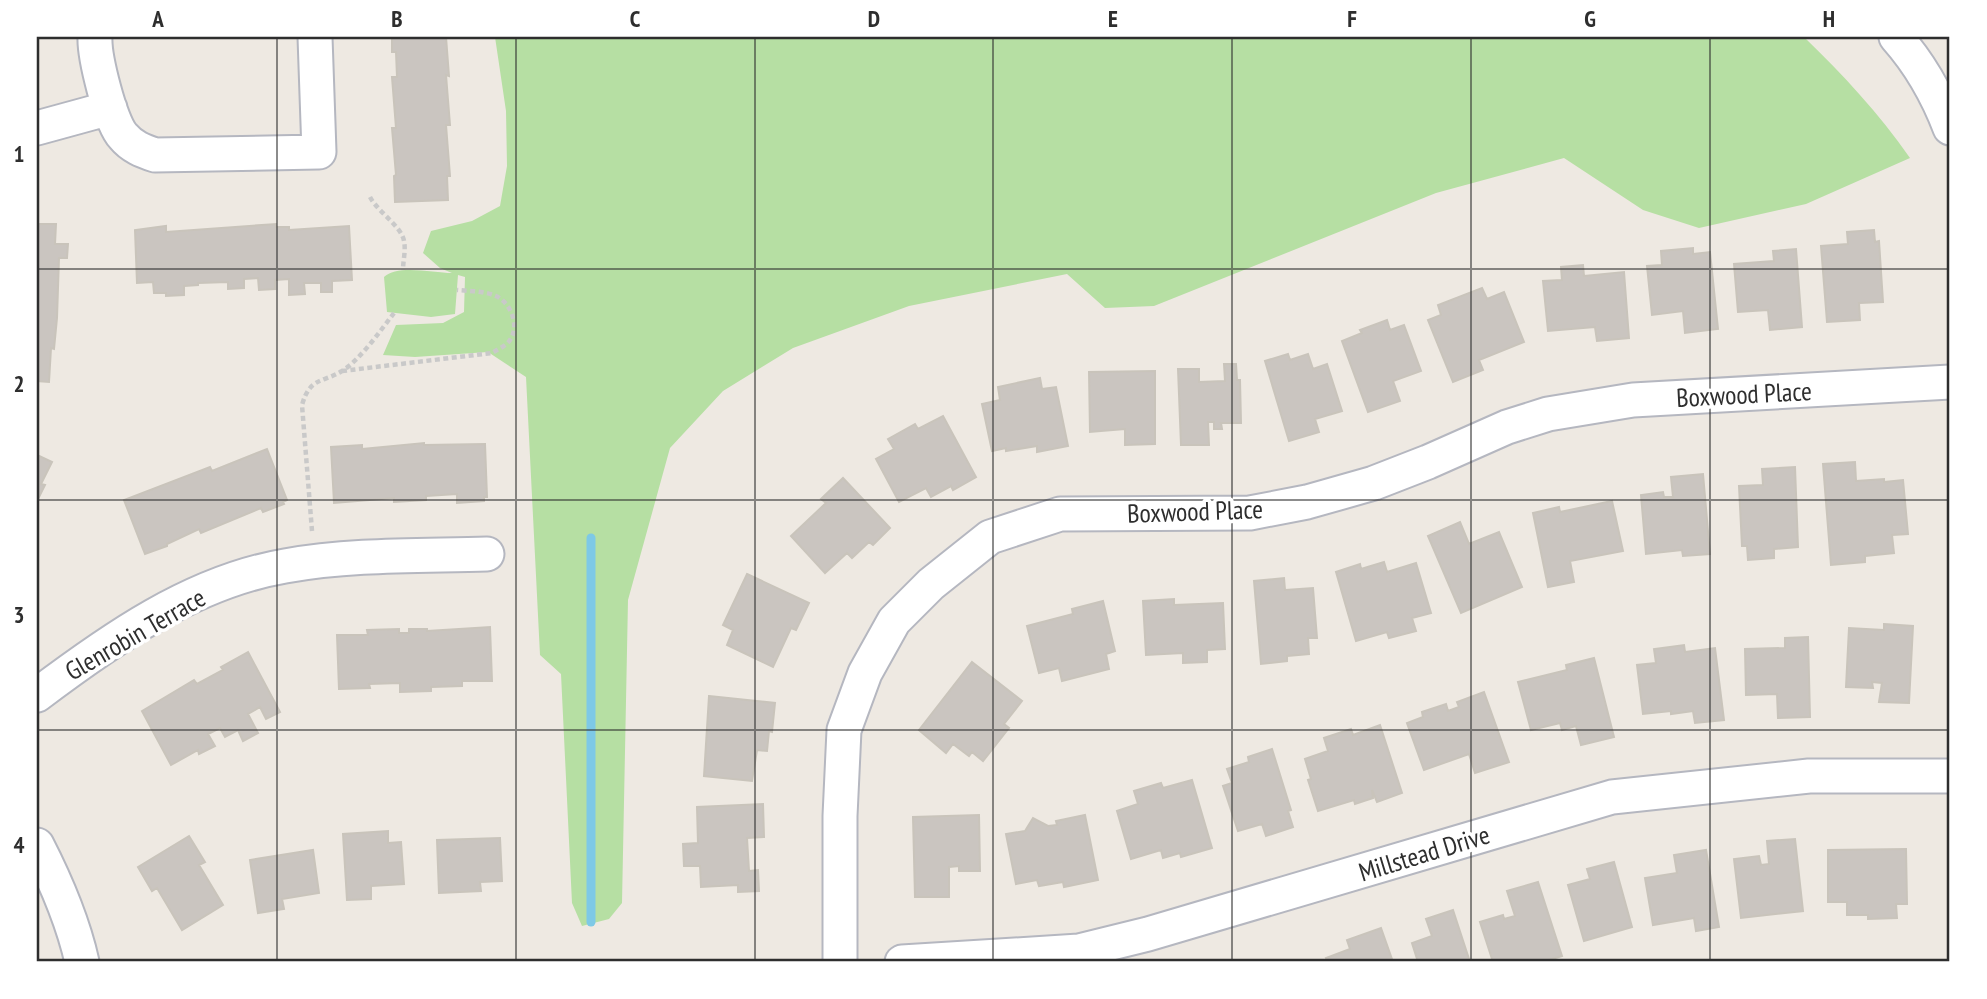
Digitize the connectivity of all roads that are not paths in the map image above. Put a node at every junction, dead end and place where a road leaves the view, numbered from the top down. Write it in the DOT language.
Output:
graph roads {
  1 [pos="95,37"];
  2 [pos="315,37"];
  3 [pos="1896,37"];
  4 [pos="110,108"];
  5 [pos="37,128"];
  6 [pos="1950,128"];
  7 [pos="1950,382"];
  8 [pos="486,554"];
  9 [pos="37,695"];
  10 [pos="1950,776"];
  11 [pos="37,845"];
  12 [pos="82,962"];
  13 [pos="841,962"];
  14 [pos="902,962"];
  1 -- 4 [label="street"];
  2 -- 4 [label="street"];
  3 -- 6 [label="street"];
  4 -- 5 [label="street"];
  7 -- 13 [label="street, Boxwood Place"];
  8 -- 9 [label="street, Glenrobin Terrace"];
  10 -- 14 [label="street, Millstead Drive"];
  11 -- 12 [label="street"];
}
